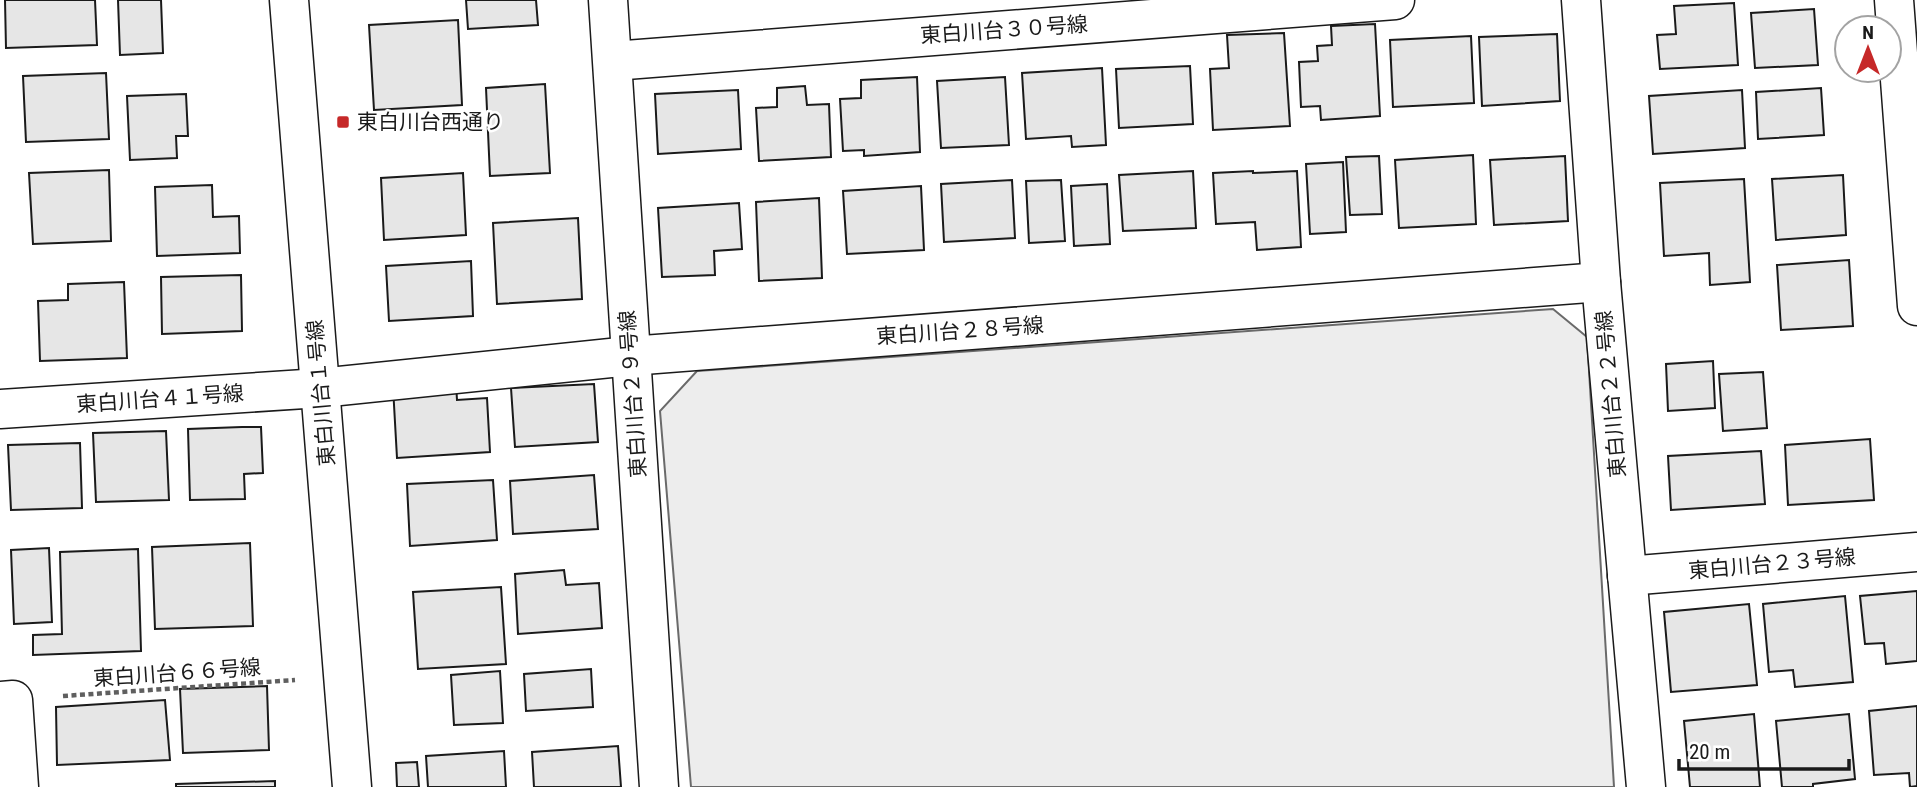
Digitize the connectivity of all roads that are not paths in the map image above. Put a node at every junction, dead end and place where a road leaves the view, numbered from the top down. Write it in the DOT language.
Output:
graph roads {
  1 [pos="289,0"];
  2 [pos="608,0"];
  3 [pos="1395,0"];
  4 [pos="1581,0"];
  5 [pos="1894,0"];
  6 [pos="612,61"];
  7 [pos="1915,264"];
  8 [pos="1601,282"];
  9 [pos="1917,306"];
  10 [pos="630,356"];
  11 [pos="320,388"];
  12 [pos="0,409"];
  13 [pos="1917,552"];
  14 [pos="1627,576"];
  15 [pos="7,701"];
  16 [pos="19,787"];
  17 [pos="352,787"];
  18 [pos="659,787"];
  19 [pos="1646,787"];
  1 -- 11 [label="street, 東白川台１号線"];
  2 -- 6 [label="street, 東白川台２９号線"];
  3 -- 6 [label="street, 東白川台３０号線"];
  4 -- 8 [label="street, 東白川台２２号線"];
  5 -- 7 [label="street"];
  6 -- 10 [label="street, 東白川台２９号線"];
  7 -- 9 [label="street"];
  8 -- 10 [label="street, 東白川台２８号線"];
  8 -- 14 [label="street, 東白川台２２号線"];
  10 -- 11 [label="street, 東白川台２８号線"];
  10 -- 18 [label="street, 東白川台２９号線"];
  11 -- 12 [label="street, 東白川台４１号線"];
  11 -- 17 [label="street, 東白川台１号線"];
  13 -- 14 [label="street, 東白川台２３号線"];
  14 -- 19 [label="street, 東白川台２２号線"];
  15 -- 16 [label="street"];
}
